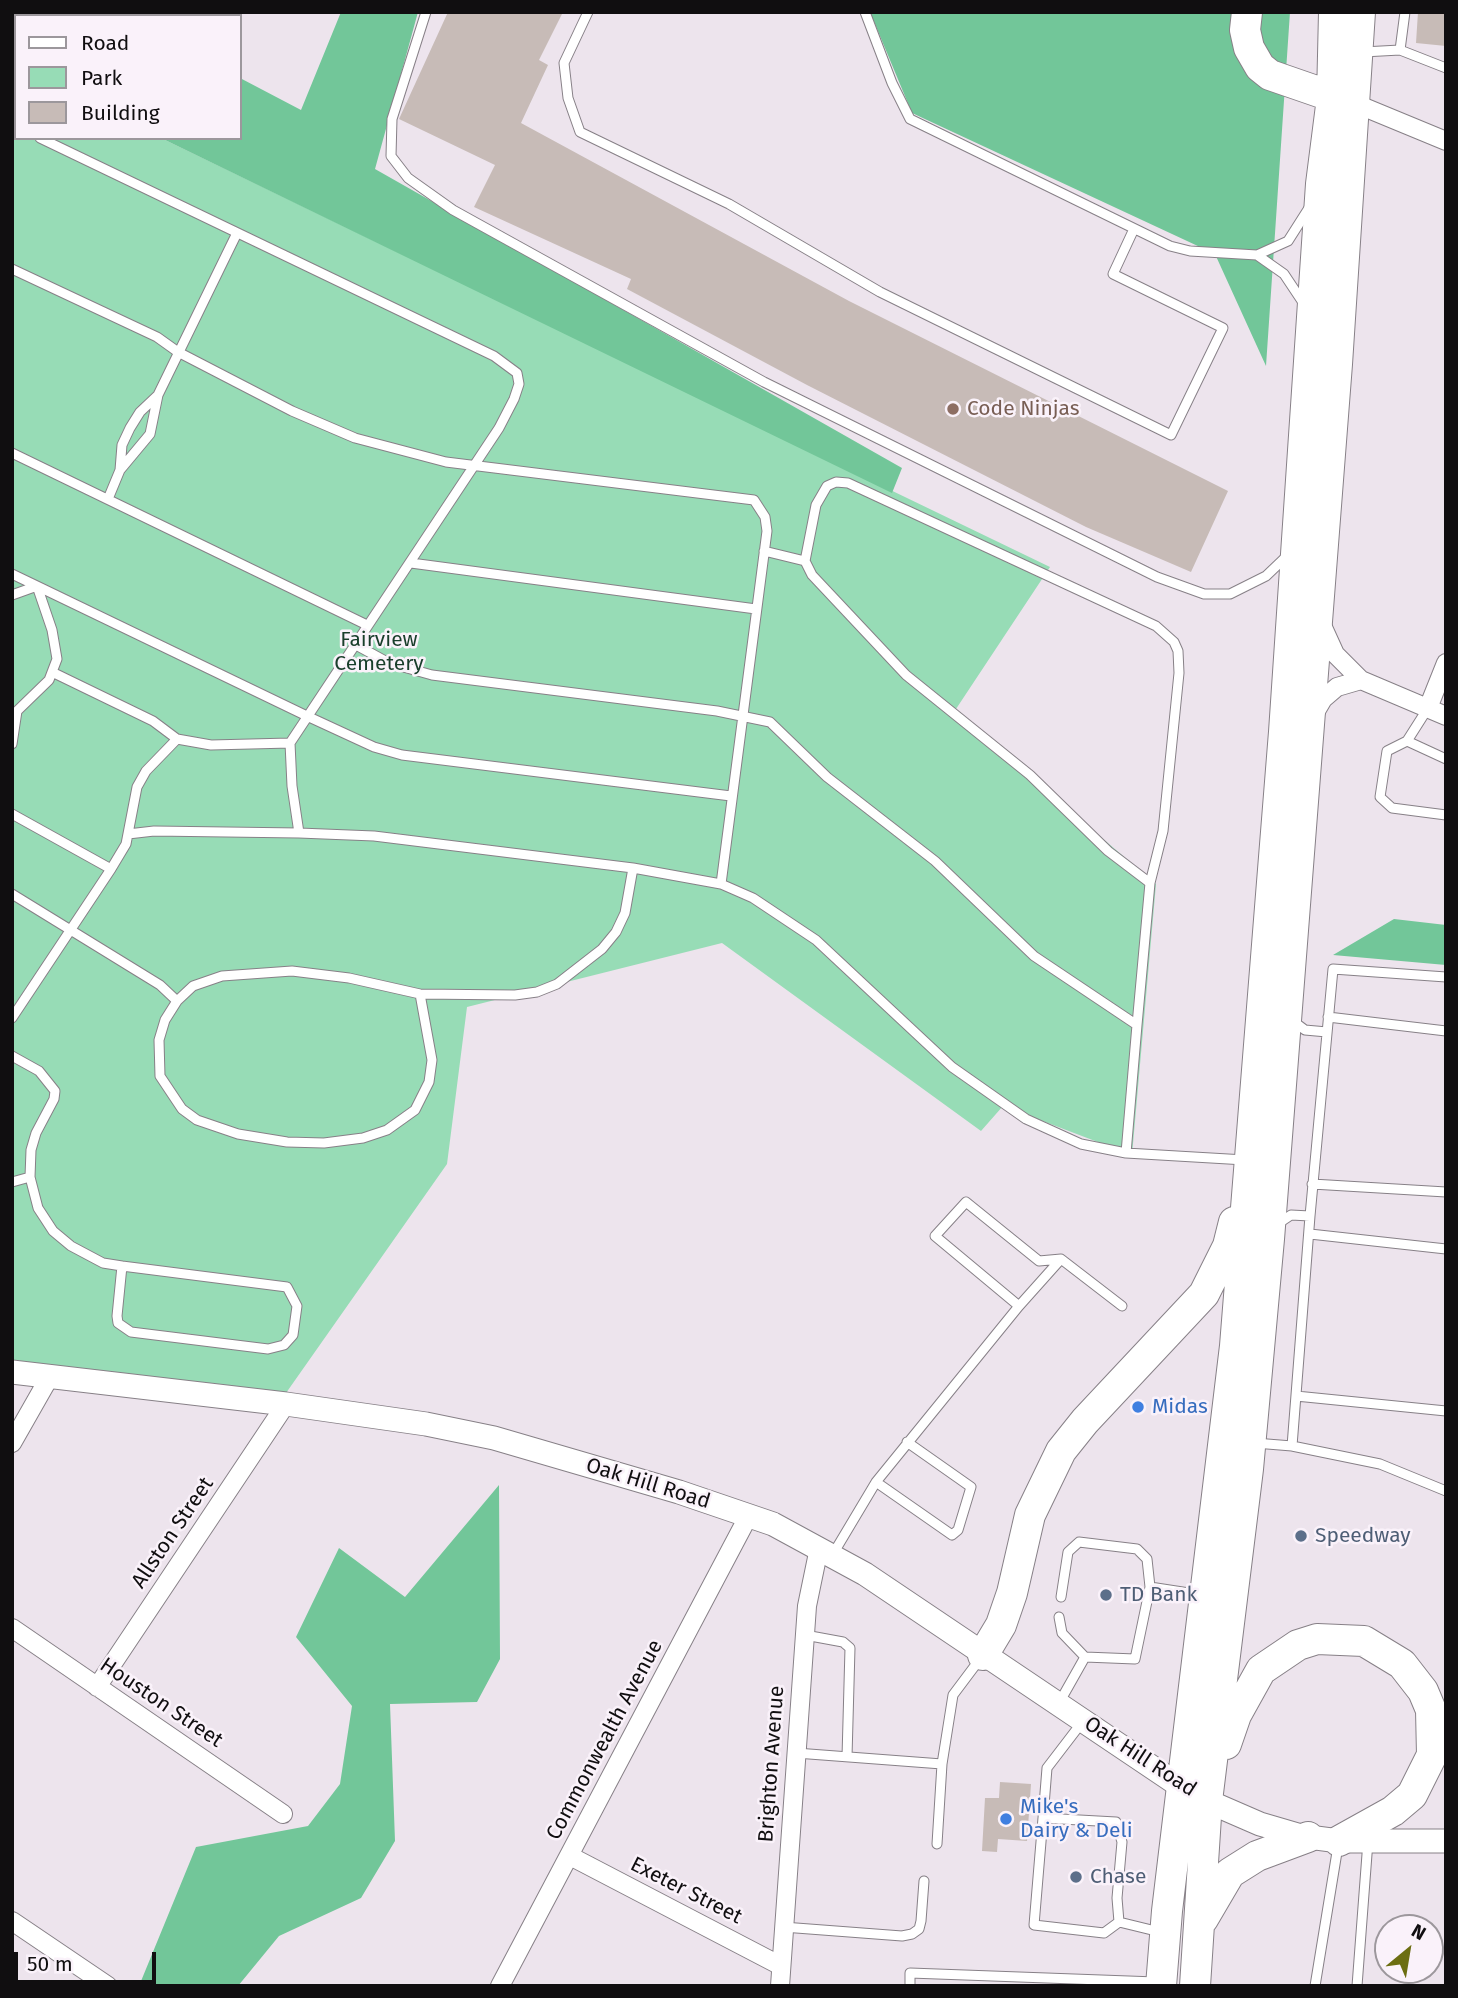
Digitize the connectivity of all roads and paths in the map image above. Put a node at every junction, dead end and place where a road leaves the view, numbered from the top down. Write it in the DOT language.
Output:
graph roads {
  1 [pos="426,12"];
  2 [pos="588,12"];
  3 [pos="865,12"];
  4 [pos="1247,12"];
  5 [pos="1334,12"];
  6 [pos="1360,12"];
  7 [pos="1405,12"];
  8 [pos="1401,50"];
  9 [pos="1358,52"];
  10 [pos="1446,68"];
  11 [pos="1343,101"];
  12 [pos="44,140"];
  13 [pos="1446,141"];
  14 [pos="1321,184"];
  15 [pos="1133,231"];
  16 [pos="237,233"];
  17 [pos="1257,255"];
  18 [pos="12,270"];
  19 [pos="1312,321"];
  20 [pos="178,352"];
  21 [pos="158,395"];
  22 [pos="12,453"];
  23 [pos="474,465"];
  24 [pos="120,470"];
  25 [pos="108,499"];
  26 [pos="1297,547"];
  27 [pos="764,551"];
  28 [pos="805,561"];
  29 [pos="411,564"];
  30 [pos="12,574"];
  31 [pos="37,586"];
  32 [pos="12,595"];
  33 [pos="756,609"];
  34 [pos="1316,612"];
  35 [pos="368,625"];
  36 [pos="356,645"];
  37 [pos="1446,663"];
  38 [pos="54,673"];
  39 [pos="1361,680"];
  40 [pos="1428,708"];
  41 [pos="15,709"];
  42 [pos="1446,716"];
  43 [pos="309,717"];
  44 [pos="742,717"];
  45 [pos="1307,725"];
  46 [pos="177,739"];
  47 [pos="1407,741"];
  48 [pos="290,743"];
  49 [pos="12,744"];
  50 [pos="1446,759"];
  51 [pos="731,796"];
  52 [pos="12,814"];
  53 [pos="1446,815"];
  54 [pos="299,832"];
  55 [pos="128,834"];
  56 [pos="633,868"];
  57 [pos="111,869"];
  58 [pos="1150,883"];
  59 [pos="721,884"];
  60 [pos="12,894"];
  61 [pos="73,930"];
  62 [pos="1446,977"];
  63 [pos="421,994"];
  64 [pos="177,1001"];
  65 [pos="1287,1003"];
  66 [pos="1328,1017"];
  67 [pos="12,1018"];
  68 [pos="1137,1026"];
  69 [pos="1305,1030"];
  70 [pos="1446,1031"];
  71 [pos="1327,1032"];
  72 [pos="12,1056"];
  73 [pos="1283,1057"];
  74 [pos="1126,1153"];
  75 [pos="1250,1161"];
  76 [pos="30,1177"];
  77 [pos="12,1182"];
  78 [pos="1312,1184"];
  79 [pos="1273,1192"];
  80 [pos="1446,1192"];
  81 [pos="1291,1215"];
  82 [pos="1310,1216"];
  83 [pos="1310,1234"];
  84 [pos="1269,1239"];
  85 [pos="1446,1249"];
  86 [pos="1061,1259"];
  87 [pos="122,1266"];
  88 [pos="1019,1306"];
  89 [pos="1122,1306"];
  90 [pos="12,1372"];
  91 [pos="49,1378"];
  92 [pos="1296,1396"];
  93 [pos="286,1404"];
  94 [pos="1446,1411"];
  95 [pos="907,1442"];
  96 [pos="12,1443"];
  97 [pos="1250,1443"];
  98 [pos="1292,1446"];
  99 [pos="876,1482"];
  100 [pos="1446,1491"];
  101 [pos="749,1515"];
  102 [pos="826,1551"];
  103 [pos="1150,1587"];
  104 [pos="1207,1596"];
  105 [pos="1061,1597"];
  106 [pos="1059,1617"];
  107 [pos="12,1628"];
  108 [pos="805,1635"];
  109 [pos="983,1654"];
  110 [pos="1085,1657"];
  111 [pos="97,1687"];
  112 [pos="1059,1703"];
  113 [pos="1084,1720"];
  114 [pos="796,1753"];
  115 [pos="846,1757"];
  116 [pos="942,1765"];
  117 [pos="1195,1794"];
  118 [pos="283,1814"];
  119 [pos="1043,1818"];
  120 [pos="1308,1837"];
  121 [pos="1354,1841"];
  122 [pos="1446,1841"];
  123 [pos="937,1844"];
  124 [pos="570,1856"];
  125 [pos="924,1881"];
  126 [pos="12,1921"];
  127 [pos="1119,1922"];
  128 [pos="1199,1925"];
  129 [pos="783,1927"];
  130 [pos="1165,1933"];
  131 [pos="781,1966"];
  132 [pos="1161,1984"];
  133 [pos="108,1986"];
  134 [pos="500,1986"];
  135 [pos="780,1986"];
  136 [pos="909,1986"];
  137 [pos="1195,1986"];
  138 [pos="1315,1986"];
  139 [pos="1357,1986"];
  1 -- 26 [label="lane"];
  2 -- 15 [label="lane"];
  3 -- 15 [label="lane"];
  4 -- 11 [label="highway"];
  5 -- 11 [label="highway"];
  6 -- 9 [label="highway"];
  7 -- 8 [label="lane"];
  8 -- 9 [label="lane"];
  8 -- 10 [label="lane"];
  9 -- 11 [label="highway"];
  11 -- 13 [label="street"];
  11 -- 14 [label="highway"];
  11 -- 34 [label="highway"];
  12 -- 16 [label="lane"];
  14 -- 17 [label="lane"];
  14 -- 19 [label="highway"];
  15 -- 17 [label="lane"];
  16 -- 20 [label="lane"];
  16 -- 23 [label="lane"];
  17 -- 19 [label="lane"];
  18 -- 20 [label="lane"];
  19 -- 26 [label="highway"];
  20 -- 21 [label="lane"];
  20 -- 23 [label="lane"];
  21 -- 24 [label="lane"];
  21 -- 24 [label="lane"];
  22 -- 25 [label="lane"];
  23 -- 27 [label="lane"];
  23 -- 29 [label="lane"];
  24 -- 25 [label="lane"];
  25 -- 35 [label="lane"];
  26 -- 75 [label="highway"];
  27 -- 28 [label="lane"];
  27 -- 33 [label="lane"];
  28 -- 58 [label="lane"];
  28 -- 58 [label="lane"];
  29 -- 33 [label="lane"];
  29 -- 35 [label="lane"];
  30 -- 31 [label="lane"];
  31 -- 32 [label="lane"];
  31 -- 38 [label="lane"];
  31 -- 43 [label="lane"];
  33 -- 44 [label="lane"];
  34 -- 39 [label="street"];
  34 -- 45 [label="highway"];
  35 -- 36 [label="lane"];
  36 -- 43 [label="lane"];
  36 -- 44 [label="lane"];
  37 -- 40 [label="street"];
  38 -- 41 [label="lane"];
  38 -- 46 [label="lane"];
  39 -- 40 [label="street"];
  39 -- 45 [label="street"];
  40 -- 42 [label="street"];
  40 -- 47 [label="lane"];
  41 -- 49 [label="lane"];
  43 -- 48 [label="lane"];
  43 -- 51 [label="lane"];
  44 -- 51 [label="lane"];
  44 -- 68 [label="lane"];
  45 -- 65 [label="highway"];
  46 -- 48 [label="lane"];
  46 -- 55 [label="lane"];
  47 -- 50 [label="lane"];
  47 -- 53 [label="lane"];
  48 -- 54 [label="lane"];
  51 -- 59 [label="lane"];
  52 -- 57 [label="lane"];
  54 -- 55 [label="lane"];
  54 -- 56 [label="lane"];
  55 -- 57 [label="lane"];
  56 -- 59 [label="lane"];
  56 -- 63 [label="lane"];
  57 -- 61 [label="lane"];
  58 -- 68 [label="lane"];
  59 -- 74 [label="lane"];
  60 -- 61 [label="lane"];
  61 -- 64 [label="lane"];
  61 -- 67 [label="lane"];
  62 -- 66 [label="lane"];
  63 -- 64 [label="lane"];
  63 -- 64 [label="lane"];
  65 -- 69 [label="lane"];
  65 -- 73 [label="highway"];
  66 -- 70 [label="lane"];
  66 -- 71 [label="lane"];
  68 -- 74 [label="lane"];
  69 -- 71 [label="lane"];
  69 -- 73 [label="lane"];
  71 -- 78 [label="lane"];
  72 -- 76 [label="lane"];
  73 -- 79 [label="highway"];
  74 -- 75 [label="lane"];
  75 -- 104 [label="highway"];
  75 -- 109 [label="highway"];
  76 -- 77 [label="lane"];
  76 -- 87 [label="lane"];
  78 -- 80 [label="lane"];
  78 -- 82 [label="lane"];
  79 -- 81 [label="lane"];
  79 -- 84 [label="highway"];
  81 -- 82 [label="lane"];
  81 -- 84 [label="lane"];
  82 -- 83 [label="lane"];
  83 -- 85 [label="lane"];
  83 -- 92 [label="lane"];
  84 -- 97 [label="highway"];
  86 -- 88 [label="lane"];
  86 -- 88 [label="lane"];
  86 -- 89 [label="lane"];
  87 -- 87 [label="lane"];
  88 -- 95 [label="lane"];
  90 -- 91 [label="street, Oak Hill Road"];
  91 -- 93 [label="street, Oak Hill Road"];
  91 -- 96 [label="street"];
  92 -- 94 [label="lane"];
  92 -- 98 [label="lane"];
  93 -- 101 [label="street, Oak Hill Road"];
  93 -- 111 [label="street, Allston Street"];
  95 -- 99 [label="lane"];
  95 -- 99 [label="lane"];
  97 -- 98 [label="lane"];
  97 -- 117 [label="highway"];
  98 -- 100 [label="lane"];
  99 -- 102 [label="lane"];
  101 -- 102 [label="street, Oak Hill Road"];
  101 -- 124 [label="street, Commonwealth Avenue"];
  102 -- 108 [label="street, Brighton Avenue"];
  102 -- 109 [label="street, Oak Hill Road"];
  103 -- 104 [label="lane"];
  103 -- 105 [label="lane"];
  103 -- 110 [label="lane"];
  104 -- 117 [label="highway"];
  106 -- 110 [label="lane"];
  107 -- 111 [label="street, Houston Street"];
  108 -- 114 [label="street, Brighton Avenue"];
  108 -- 115 [label="lane"];
  109 -- 112 [label="street, Oak Hill Road"];
  109 -- 116 [label="lane"];
  110 -- 112 [label="lane"];
  111 -- 118 [label="street, Houston Street"];
  112 -- 113 [label="street, Oak Hill Road"];
  113 -- 117 [label="street, Oak Hill Road"];
  113 -- 119 [label="lane"];
  114 -- 115 [label="lane"];
  114 -- 129 [label="street, Brighton Avenue"];
  115 -- 116 [label="lane"];
  116 -- 123 [label="lane"];
  117 -- 120 [label="street"];
  117 -- 121 [label="highway"];
  117 -- 128 [label="highway"];
  117 -- 130 [label="highway"];
  119 -- 127 [label="lane"];
  119 -- 127 [label="lane"];
  120 -- 121 [label="street"];
  120 -- 128 [label="highway"];
  121 -- 122 [label="street"];
  121 -- 138 [label="lane"];
  121 -- 139 [label="lane"];
  124 -- 131 [label="street, Exeter Street"];
  124 -- 134 [label="street, Commonwealth Avenue"];
  125 -- 129 [label="lane"];
  126 -- 133 [label="street"];
  127 -- 130 [label="lane"];
  128 -- 137 [label="highway"];
  129 -- 131 [label="street, Brighton Avenue"];
  130 -- 132 [label="highway"];
  131 -- 135 [label="street, Brighton Avenue"];
  132 -- 136 [label="lane"];
}
